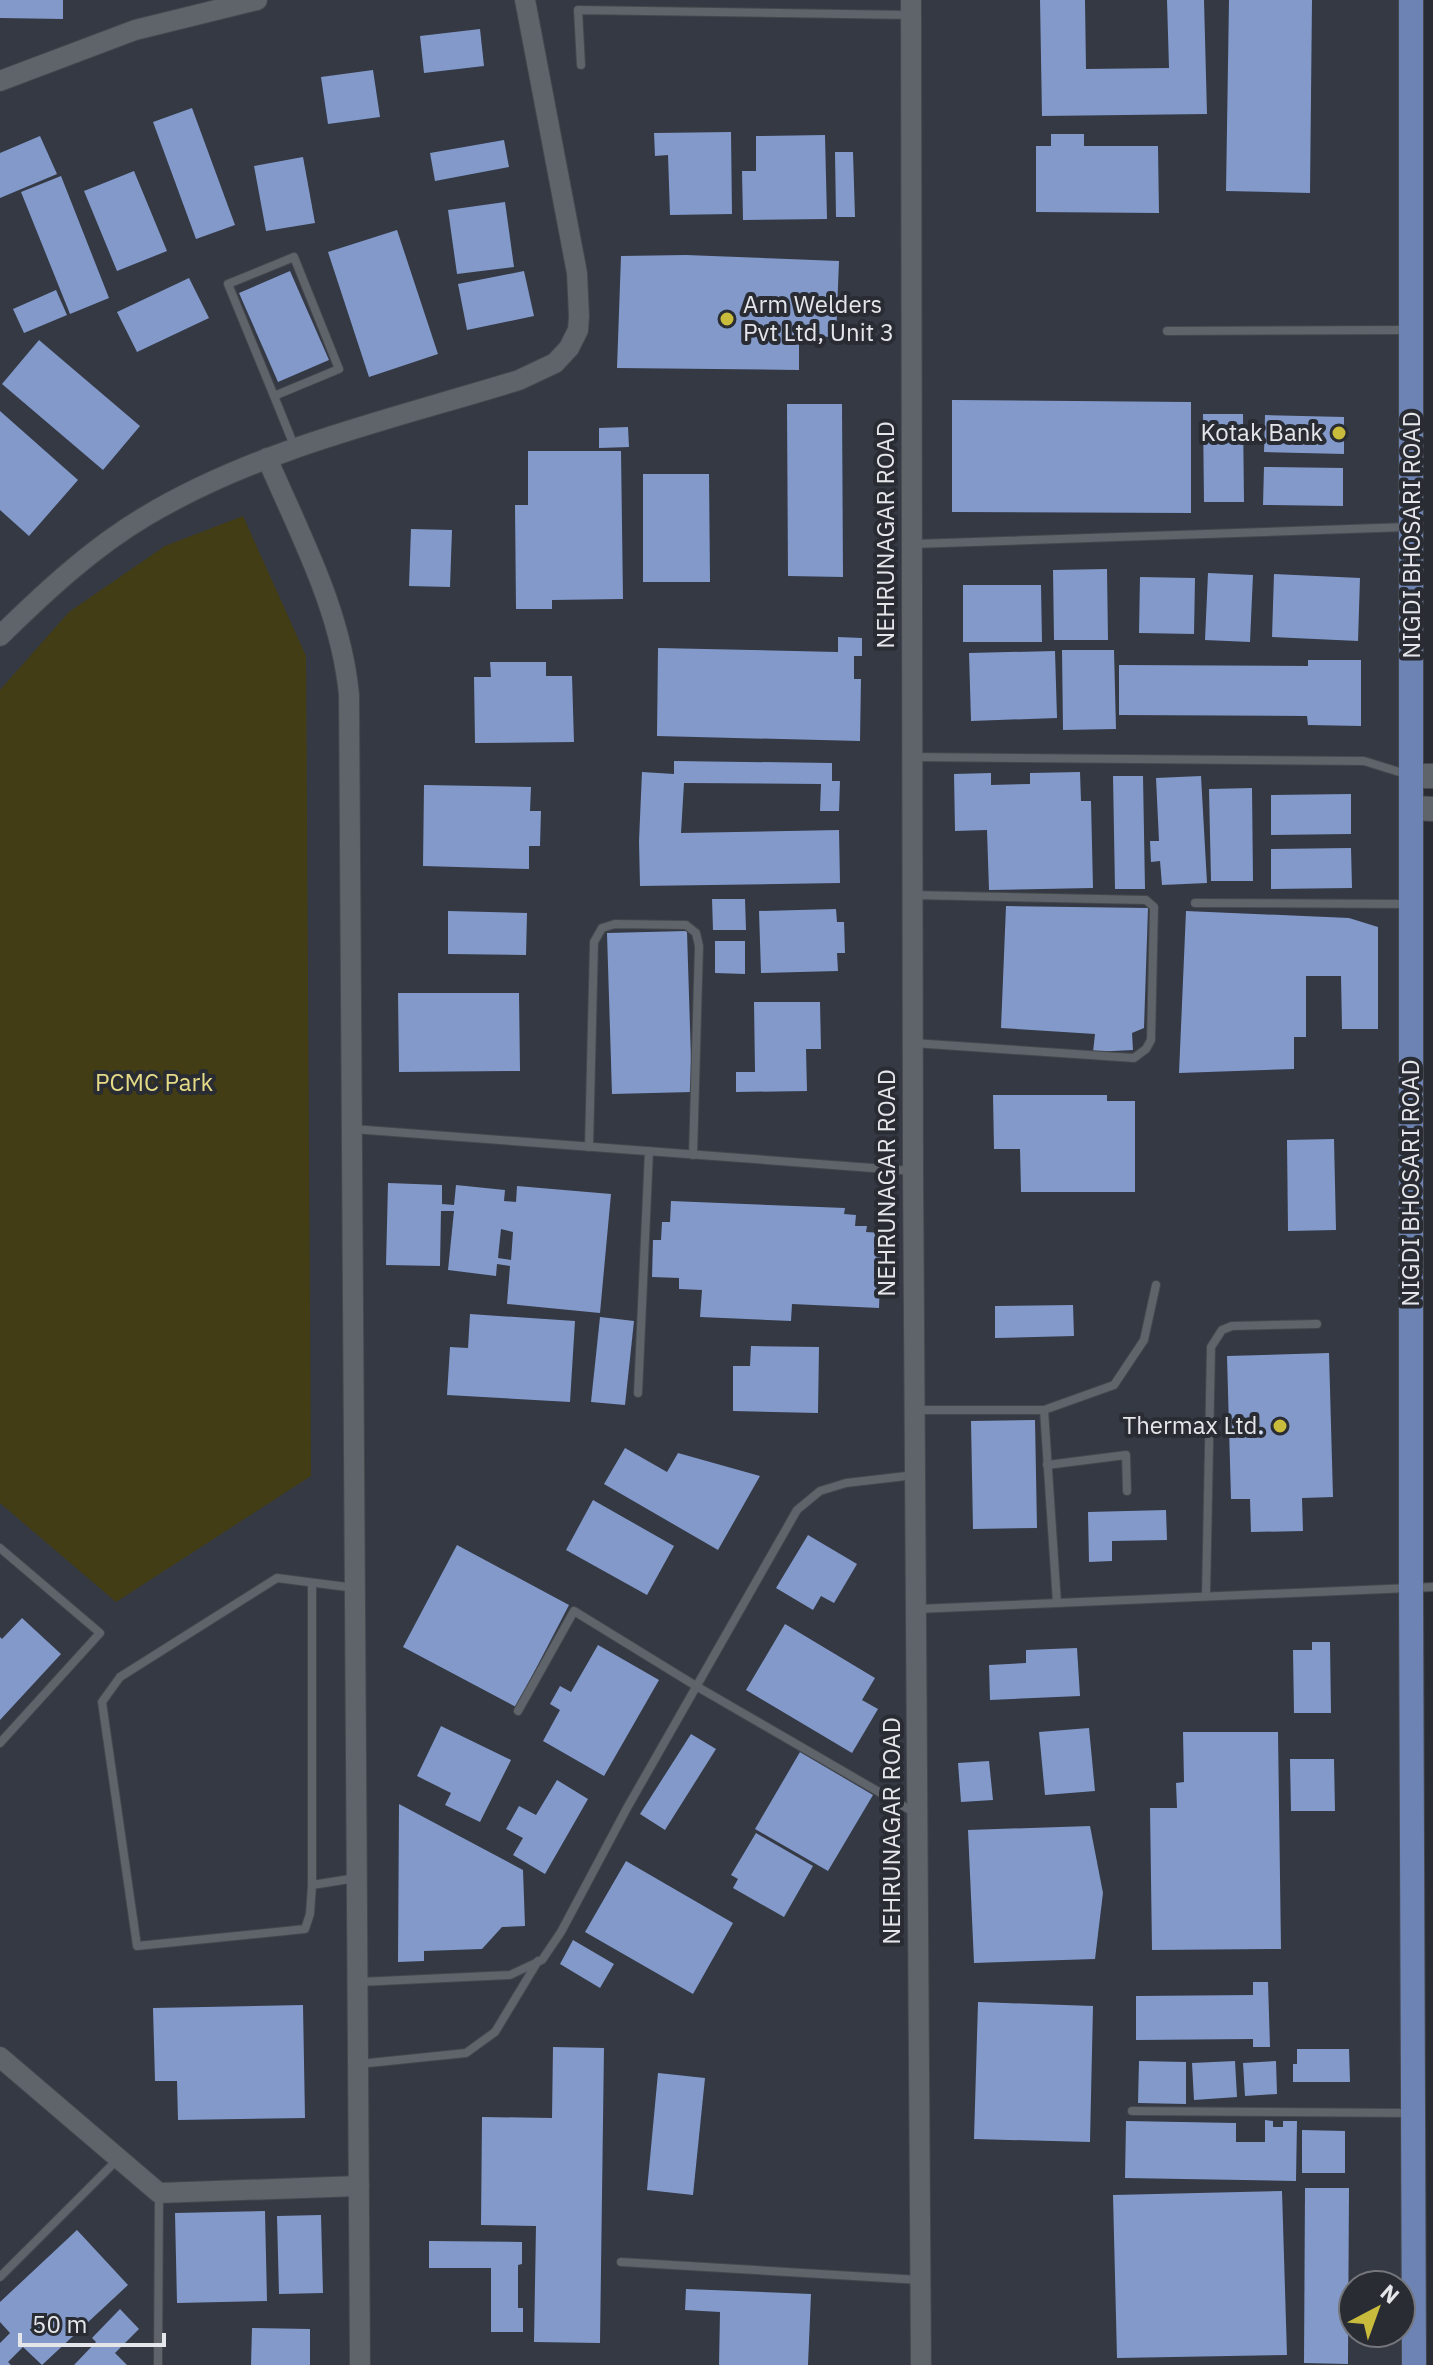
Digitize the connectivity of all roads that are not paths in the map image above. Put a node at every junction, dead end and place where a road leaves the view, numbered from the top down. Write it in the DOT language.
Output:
graph roads {
  1 [pos="257,0"];
  2 [pos="525,0"];
  3 [pos="735,0"];
  4 [pos="1411,0"];
  5 [pos="911,8"];
  6 [pos="735,12"];
  7 [pos="581,65"];
  8 [pos="0,81"];
  9 [pos="1411,330"];
  10 [pos="1167,331"];
  11 [pos="274,396"];
  12 [pos="296,449"];
  13 [pos="267,458"];
  14 [pos="1412,527"];
  15 [pos="912,545"];
  16 [pos="0,636"];
  17 [pos="912,757"];
  18 [pos="1422,776"];
  19 [pos="1422,809"];
  20 [pos="912,895"];
  21 [pos="1195,903"];
  22 [pos="1412,904"];
  23 [pos="912,1043"];
  24 [pos="352,1129"];
  25 [pos="589,1147"];
  26 [pos="649,1151"];
  27 [pos="693,1155"];
  28 [pos="913,1171"];
  29 [pos="1156,1285"];
  30 [pos="1317,1324"];
  31 [pos="638,1393"];
  32 [pos="915,1410"];
  33 [pos="1044,1410"];
  34 [pos="1047,1465"];
  35 [pos="916,1475"];
  36 [pos="1127,1491"];
  37 [pos="0,1548"];
  38 [pos="312,1583"];
  39 [pos="1422,1587"];
  40 [pos="355,1588"];
  41 [pos="1206,1596"];
  42 [pos="1057,1603"];
  43 [pos="916,1609"];
  44 [pos="696,1686"];
  45 [pos="518,1711"];
  46 [pos="0,1743"];
  47 [pos="917,1815"];
  48 [pos="357,1878"];
  49 [pos="312,1885"];
  50 [pos="539,1961"];
  51 [pos="357,1982"];
  52 [pos="0,2057"];
  53 [pos="358,2064"];
  54 [pos="1132,2111"];
  55 [pos="1413,2113"];
  56 [pos="118,2159"];
  57 [pos="359,2186"];
  58 [pos="159,2193"];
  59 [pos="621,2262"];
  60 [pos="0,2277"];
  61 [pos="921,2280"];
  62 [pos="158,2365"];
  63 [pos="360,2365"];
  64 [pos="921,2365"];
  65 [pos="1414,2365"];
  1 -- 8 [label="street"];
  2 -- 12 [label="street"];
  3 -- 6 [label="lane"];
  4 -- 9 [label="main road, NIGDI BHOSARI ROAD"];
  5 -- 6 [label="lane"];
  5 -- 15 [label="street, NEHRUNAGAR ROAD"];
  6 -- 7 [label="lane"];
  9 -- 10 [label="lane"];
  9 -- 14 [label="main road, NIGDI BHOSARI ROAD"];
  11 -- 11 [label="lane"];
  11 -- 12 [label="lane"];
  12 -- 13 [label="street"];
  13 -- 16 [label="street"];
  13 -- 24 [label="street"];
  14 -- 15 [label="lane"];
  14 -- 18 [label="main road, NIGDI BHOSARI ROAD"];
  15 -- 17 [label="street, NEHRUNAGAR ROAD"];
  17 -- 18 [label="lane"];
  17 -- 20 [label="street, NEHRUNAGAR ROAD"];
  18 -- 19 [label="main road, NIGDI BHOSARI ROAD"];
  19 -- 22 [label="main road, NIGDI BHOSARI ROAD"];
  20 -- 23 [label="street, NEHRUNAGAR ROAD"];
  20 -- 23 [label="lane"];
  21 -- 22 [label="lane"];
  22 -- 39 [label="main road, NIGDI BHOSARI ROAD"];
  23 -- 28 [label="street, NEHRUNAGAR ROAD"];
  24 -- 25 [label="lane"];
  24 -- 40 [label="street"];
  25 -- 26 [label="lane"];
  25 -- 27 [label="lane"];
  26 -- 27 [label="lane"];
  26 -- 31 [label="lane"];
  27 -- 28 [label="lane"];
  28 -- 32 [label="street, NEHRUNAGAR ROAD"];
  29 -- 33 [label="lane"];
  30 -- 41 [label="lane"];
  32 -- 33 [label="lane"];
  32 -- 35 [label="street, NEHRUNAGAR ROAD"];
  33 -- 34 [label="lane"];
  34 -- 36 [label="lane"];
  34 -- 42 [label="lane"];
  35 -- 43 [label="street, NEHRUNAGAR ROAD"];
  35 -- 44 [label="lane"];
  37 -- 46 [label="lane"];
  38 -- 40 [label="lane"];
  38 -- 49 [label="lane"];
  38 -- 49 [label="lane"];
  39 -- 41 [label="lane"];
  39 -- 55 [label="main road, NIGDI BHOSARI ROAD"];
  40 -- 48 [label="street"];
  41 -- 42 [label="lane"];
  42 -- 43 [label="lane"];
  43 -- 47 [label="street, NEHRUNAGAR ROAD"];
  44 -- 45 [label="lane"];
  44 -- 47 [label="lane"];
  44 -- 50 [label="lane"];
  47 -- 61 [label="street, NEHRUNAGAR ROAD"];
  48 -- 49 [label="lane"];
  48 -- 51 [label="street"];
  50 -- 51 [label="lane"];
  50 -- 53 [label="lane"];
  51 -- 53 [label="street"];
  52 -- 56 [label="street"];
  53 -- 57 [label="street"];
  54 -- 55 [label="lane"];
  55 -- 65 [label="main road, NIGDI BHOSARI ROAD"];
  56 -- 58 [label="street"];
  56 -- 60 [label="lane"];
  57 -- 58 [label="street"];
  57 -- 63 [label="street"];
  58 -- 62 [label="lane"];
  59 -- 61 [label="lane"];
  61 -- 64 [label="street, NEHRUNAGAR ROAD"];
}
